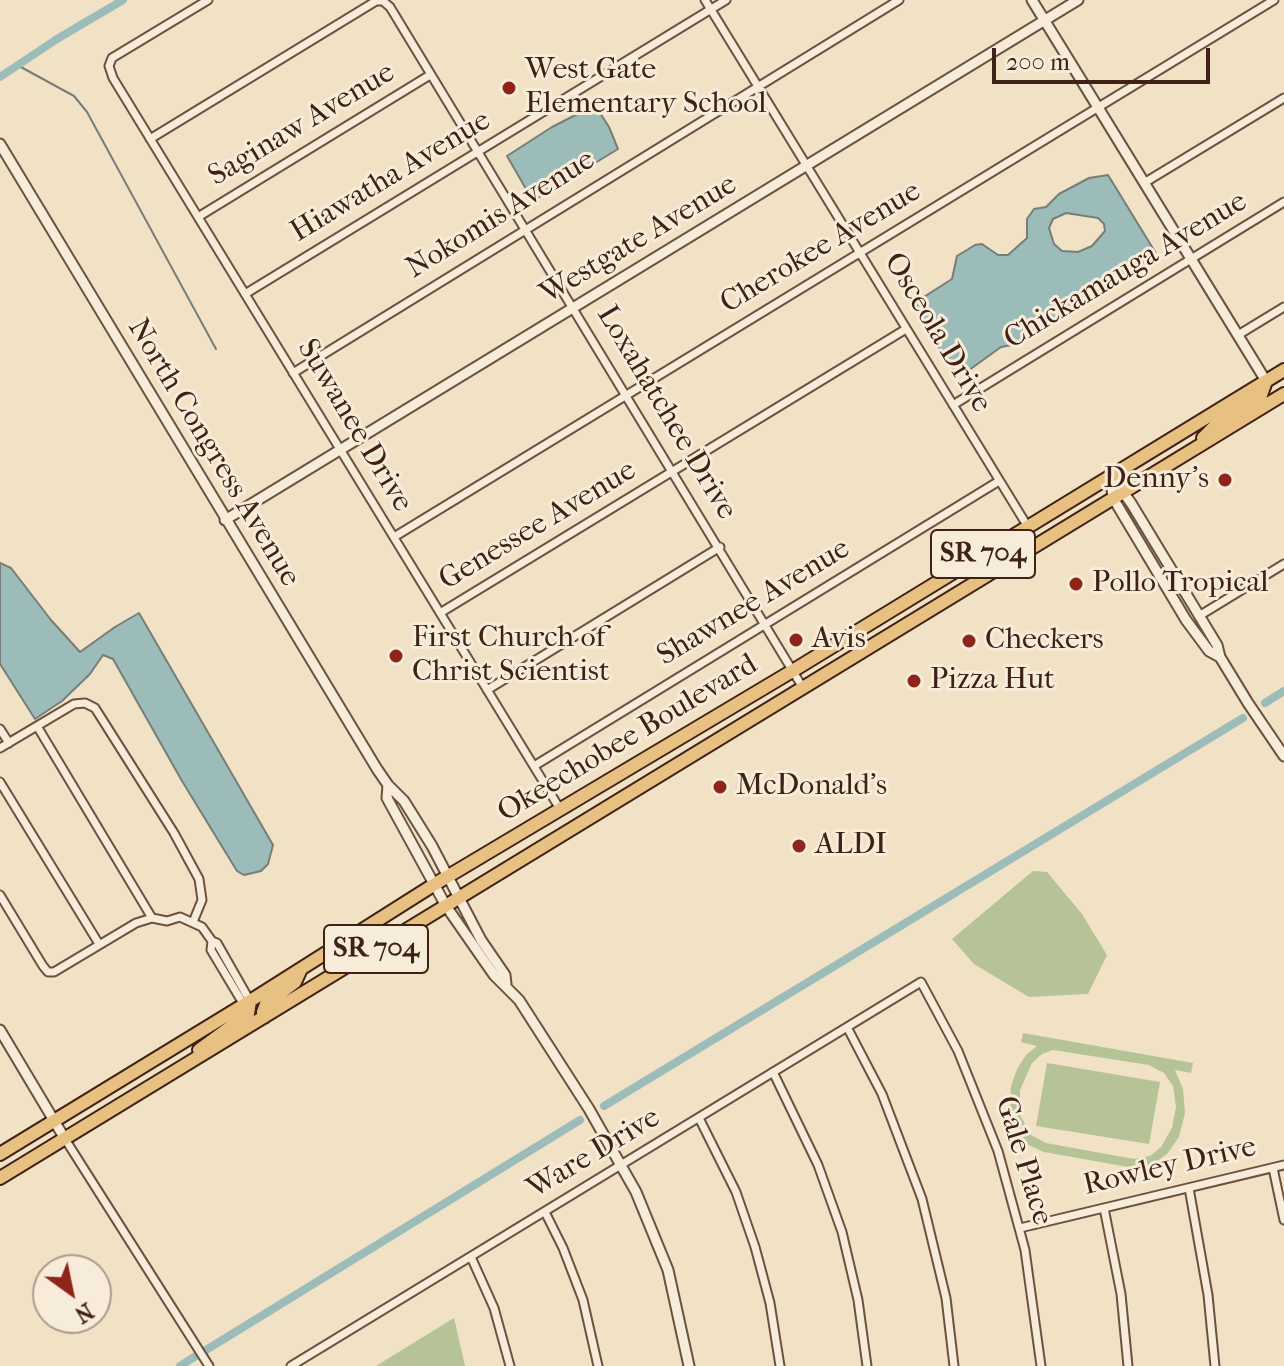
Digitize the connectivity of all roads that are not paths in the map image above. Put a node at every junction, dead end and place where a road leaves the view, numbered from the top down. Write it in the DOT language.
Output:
graph roads {
  1 [pos="208,0"];
  2 [pos="705,0"];
  3 [pos="726,0"];
  4 [pos="899,0"];
  5 [pos="1032,0"];
  6 [pos="1078,0"];
  7 [pos="1274,0"];
  8 [pos="383,1"];
  9 [pos="711,9"];
  10 [pos="1044,20"];
  11 [pos="430,75"];
  12 [pos="757,85"];
  13 [pos="1284,98"];
  14 [pos="1098,107"];
  15 [pos="150,139"];
  16 [pos="0,144"];
  17 [pos="478,152"];
  18 [pos="806,166"];
  19 [pos="1144,183"];
  20 [pos="1284,202"];
  21 [pos="198,217"];
  22 [pos="525,229"];
  23 [pos="859,253"];
  24 [pos="1191,259"];
  25 [pos="245,294"];
  26 [pos="1284,307"];
  27 [pos="573,308"];
  28 [pos="906,329"];
  29 [pos="1238,335"];
  30 [pos="1284,370"];
  31 [pos="293,373"];
  32 [pos="1266,381"];
  33 [pos="1284,394"];
  34 [pos="627,395"];
  35 [pos="953,405"];
  36 [pos="340,450"];
  37 [pos="1190,452"];
  38 [pos="673,471"];
  39 [pos="1111,476"];
  40 [pos="999,481"];
  41 [pos="1118,495"];
  42 [pos="225,520"];
  43 [pos="1028,527"];
  44 [pos="394,537"];
  45 [pos="720,547"];
  46 [pos="1284,564"];
  47 [pos="1156,570"];
  48 [pos="1176,577"];
  49 [pos="440,613"];
  50 [pos="1199,616"];
  51 [pos="767,624"];
  52 [pos="1220,657"];
  53 [pos="794,670"];
  54 [pos="804,688"];
  55 [pos="487,690"];
  56 [pos="37,726"];
  57 [pos="0,729"];
  58 [pos="9,743"];
  59 [pos="0,748"];
  60 [pos="1284,756"];
  61 [pos="534,766"];
  62 [pos="0,782"];
  63 [pos="388,785"];
  64 [pos="560,809"];
  65 [pos="450,875"];
  66 [pos="435,884"];
  67 [pos="0,895"];
  68 [pos="460,897"];
  69 [pos="446,906"];
  70 [pos="152,918"];
  71 [pos="193,922"];
  72 [pos="99,944"];
  73 [pos="301,969"];
  74 [pos="921,982"];
  75 [pos="506,984"];
  76 [pos="247,1003"];
  77 [pos="264,1017"];
  78 [pos="847,1027"];
  79 [pos="0,1030"];
  80 [pos="199,1057"];
  81 [pos="773,1072"];
  82 [pos="699,1118"];
  83 [pos="55,1121"];
  84 [pos="65,1139"];
  85 [pos="0,1154"];
  86 [pos="622,1165"];
  87 [pos="1284,1165"];
  88 [pos="1273,1168"];
  89 [pos="0,1178"];
  90 [pos="1189,1188"];
  91 [pos="1104,1208"];
  92 [pos="545,1212"];
  93 [pos="1284,1220"];
  94 [pos="1020,1228"];
  95 [pos="471,1257"];
  96 [pos="209,1366"];
  97 [pos="291,1366"];
  98 [pos="510,1366"];
  99 [pos="598,1366"];
  100 [pos="689,1366"];
  101 [pos="780,1366"];
  102 [pos="867,1366"];
  103 [pos="954,1366"];
  104 [pos="1041,1366"];
  105 [pos="1128,1366"];
  106 [pos="1215,1366"];
  1 -- 15 [label="street, Suwanee Drive"];
  2 -- 9 [label="street, Osceola Drive"];
  3 -- 9 [label="street, Hiawatha Avenue"];
  4 -- 12 [label="street, Nokomis Avenue"];
  5 -- 10 [label="street"];
  6 -- 10 [label="street, Westgate Avenue"];
  7 -- 14 [label="street, Cherokee Avenue"];
  8 -- 11 [label="street, Loxahatchee Drive"];
  8 -- 15 [label="street"];
  9 -- 12 [label="street, Osceola Drive"];
  9 -- 17 [label="street, Hiawatha Avenue"];
  10 -- 14 [label="street"];
  10 -- 18 [label="street, Westgate Avenue"];
  11 -- 17 [label="street, Loxahatchee Drive"];
  11 -- 21 [label="street, Saginaw Avenue"];
  12 -- 18 [label="street, Osceola Drive"];
  12 -- 22 [label="street, Nokomis Avenue"];
  13 -- 19 [label="street"];
  14 -- 19 [label="street"];
  14 -- 23 [label="street, Cherokee Avenue"];
  15 -- 21 [label="street, Suwanee Drive"];
  16 -- 42 [label="street, North Congress Avenue"];
  17 -- 22 [label="street, Loxahatchee Drive"];
  17 -- 25 [label="street, Hiawatha Avenue"];
  18 -- 23 [label="street, Osceola Drive"];
  18 -- 27 [label="street, Westgate Avenue"];
  19 -- 24 [label="street"];
  20 -- 24 [label="street, Chickamauga Avenue"];
  21 -- 25 [label="street, Suwanee Drive"];
  22 -- 27 [label="street, Loxahatchee Drive"];
  22 -- 31 [label="street, Nokomis Avenue"];
  23 -- 28 [label="street, Osceola Drive"];
  23 -- 34 [label="street, Cherokee Avenue"];
  24 -- 29 [label="street"];
  24 -- 35 [label="street, Chickamauga Avenue"];
  25 -- 31 [label="street, Suwanee Drive"];
  26 -- 29 [label="street"];
  27 -- 34 [label="street, Loxahatchee Drive"];
  27 -- 36 [label="street, Westgate Avenue"];
  28 -- 35 [label="street, Osceola Drive"];
  28 -- 38 [label="street, Genessee Avenue"];
  29 -- 32 [label="street"];
  30 -- 32 [label="main road, Okeechobee Boulevard / SR 704"];
  31 -- 36 [label="street, Suwanee Drive"];
  32 -- 37 [label="main road"];
  32 -- 39 [label="main road, Okeechobee Boulevard / SR 704"];
  33 -- 37 [label="main road, Okeechobee Boulevard / SR 704"];
  34 -- 38 [label="street, Loxahatchee Drive"];
  34 -- 44 [label="street, Cherokee Avenue"];
  35 -- 40 [label="street, Osceola Drive"];
  36 -- 42 [label="street, Westgate Avenue"];
  36 -- 44 [label="street, Suwanee Drive"];
  37 -- 41 [label="main road, Okeechobee Boulevard / SR 704"];
  38 -- 45 [label="street, Loxahatchee Drive"];
  38 -- 49 [label="street, Genessee Avenue"];
  39 -- 41 [label="street"];
  39 -- 43 [label="main road, Okeechobee Boulevard / SR 704"];
  40 -- 43 [label="street, Osceola Drive"];
  40 -- 51 [label="street, Shawnee Avenue"];
  41 -- 47 [label="street"];
  41 -- 48 [label="street"];
  41 -- 54 [label="main road, Okeechobee Boulevard / SR 704"];
  42 -- 63 [label="street, North Congress Avenue"];
  43 -- 53 [label="main road, Okeechobee Boulevard / SR 704"];
  44 -- 49 [label="street, Suwanee Drive"];
  45 -- 51 [label="street, Loxahatchee Drive"];
  45 -- 55 [label="street"];
  46 -- 50 [label="street"];
  47 -- 48 [label="street"];
  47 -- 52 [label="street"];
  48 -- 50 [label="street"];
  49 -- 55 [label="street, Suwanee Drive"];
  50 -- 52 [label="street"];
  51 -- 53 [label="street, Loxahatchee Drive"];
  51 -- 61 [label="street, Shawnee Avenue"];
  52 -- 60 [label="street"];
  53 -- 54 [label="street, Loxahatchee Drive"];
  53 -- 64 [label="main road, Okeechobee Boulevard / SR 704"];
  54 -- 68 [label="main road, Okeechobee Boulevard / SR 704"];
  55 -- 61 [label="street, Suwanee Drive"];
  56 -- 58 [label="street"];
  56 -- 70 [label="street"];
  56 -- 71 [label="street"];
  57 -- 58 [label="street"];
  58 -- 59 [label="street"];
  61 -- 64 [label="street, Suwanee Drive"];
  62 -- 72 [label="street"];
  63 -- 65 [label="street, North Congress Avenue"];
  63 -- 66 [label="street, North Congress Avenue"];
  64 -- 65 [label="main road, Okeechobee Boulevard / SR 704"];
  65 -- 66 [label="main road, Okeechobee Boulevard / SR 704"];
  65 -- 68 [label="street, North Congress Avenue"];
  66 -- 69 [label="street, North Congress Avenue"];
  66 -- 73 [label="main road, Okeechobee Boulevard / SR 704"];
  67 -- 72 [label="street"];
  68 -- 69 [label="main road, Okeechobee Boulevard / SR 704"];
  68 -- 75 [label="street, North Congress Avenue"];
  69 -- 75 [label="street, North Congress Avenue"];
  69 -- 77 [label="main road, Okeechobee Boulevard / SR 704"];
  70 -- 71 [label="street"];
  70 -- 72 [label="street"];
  71 -- 76 [label="street"];
  73 -- 76 [label="main road, Okeechobee Boulevard / SR 704"];
  73 -- 77 [label="main road"];
  74 -- 78 [label="street, Ware Drive"];
  74 -- 94 [label="street, Gale Place"];
  75 -- 86 [label="street"];
  76 -- 80 [label="main road"];
  76 -- 83 [label="main road, Okeechobee Boulevard / SR 704"];
  77 -- 80 [label="main road, Okeechobee Boulevard / SR 704"];
  78 -- 81 [label="street, Ware Drive"];
  78 -- 103 [label="street"];
  79 -- 83 [label="street"];
  80 -- 84 [label="main road, Okeechobee Boulevard / SR 704"];
  81 -- 82 [label="street, Ware Drive"];
  81 -- 102 [label="street"];
  82 -- 86 [label="street, Ware Drive"];
  82 -- 101 [label="street"];
  83 -- 84 [label="street"];
  83 -- 85 [label="main road, Okeechobee Boulevard / SR 704"];
  84 -- 89 [label="main road, Okeechobee Boulevard / SR 704"];
  84 -- 96 [label="street"];
  86 -- 92 [label="street, Ware Drive"];
  86 -- 100 [label="street"];
  87 -- 88 [label="street, Rowley Drive"];
  88 -- 90 [label="street, Rowley Drive"];
  88 -- 93 [label="street"];
  90 -- 91 [label="street, Rowley Drive"];
  90 -- 106 [label="street"];
  91 -- 94 [label="street, Rowley Drive"];
  91 -- 105 [label="street"];
  92 -- 95 [label="street, Ware Drive"];
  92 -- 99 [label="street"];
  94 -- 104 [label="street, Gale Place"];
  95 -- 97 [label="street, Ware Drive"];
  95 -- 98 [label="street"];
}
